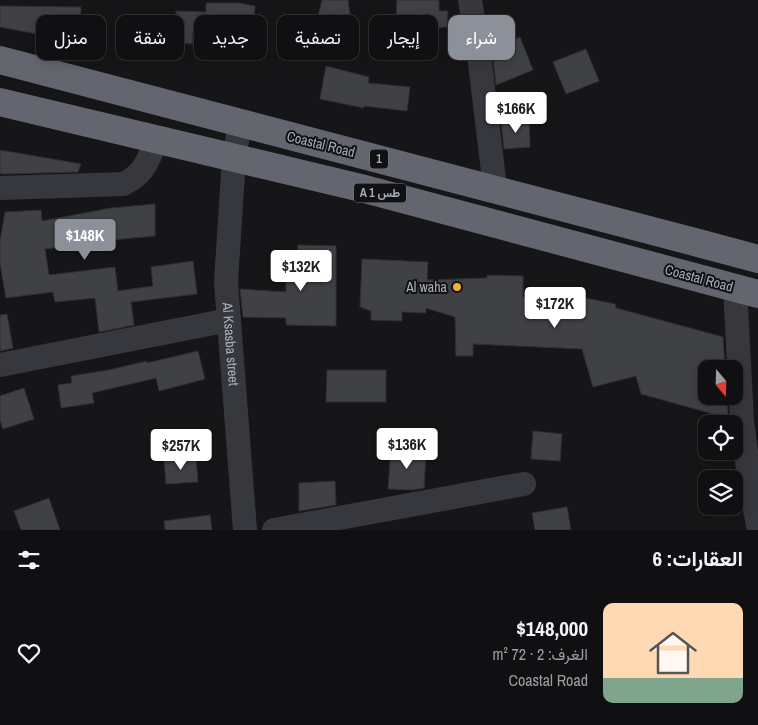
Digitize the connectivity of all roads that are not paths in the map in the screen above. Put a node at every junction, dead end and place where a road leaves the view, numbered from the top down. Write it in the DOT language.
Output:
graph roads {
  1 [pos="470,0"];
  2 [pos="0,60"];
  3 [pos="0,102"];
  4 [pos="240,124"];
  5 [pos="157,140"];
  6 [pos="234,158"];
  7 [pos="0,188"];
  8 [pos="495,188"];
  9 [pos="758,259"];
  10 [pos="746,290"];
  11 [pos="229,320"];
  12 [pos="0,365"];
  13 [pos="524,484"];
  14 [pos="758,525"];
  15 [pos="245,530"];
  16 [pos="274,530"];
  1 -- 8 [label="street"];
  2 -- 4 [label="highway, Coastal Road / 1"];
  3 -- 5 [label="highway, Coastal Road / A 1 طس"];
  4 -- 6 [label="street, Al Ksasba street"];
  4 -- 8 [label="highway, Coastal Road / 1"];
  5 -- 6 [label="highway, Coastal Road / A 1 طس"];
  5 -- 7 [label="street"];
  6 -- 10 [label="highway, Coastal Road / A 1 طس"];
  6 -- 11 [label="street, Al Ksasba street"];
  8 -- 9 [label="highway, Coastal Road / 1"];
  10 -- 14 [label="street"];
  11 -- 12 [label="street"];
  11 -- 15 [label="street, Al Ksasba street"];
  13 -- 16 [label="street"];
}
